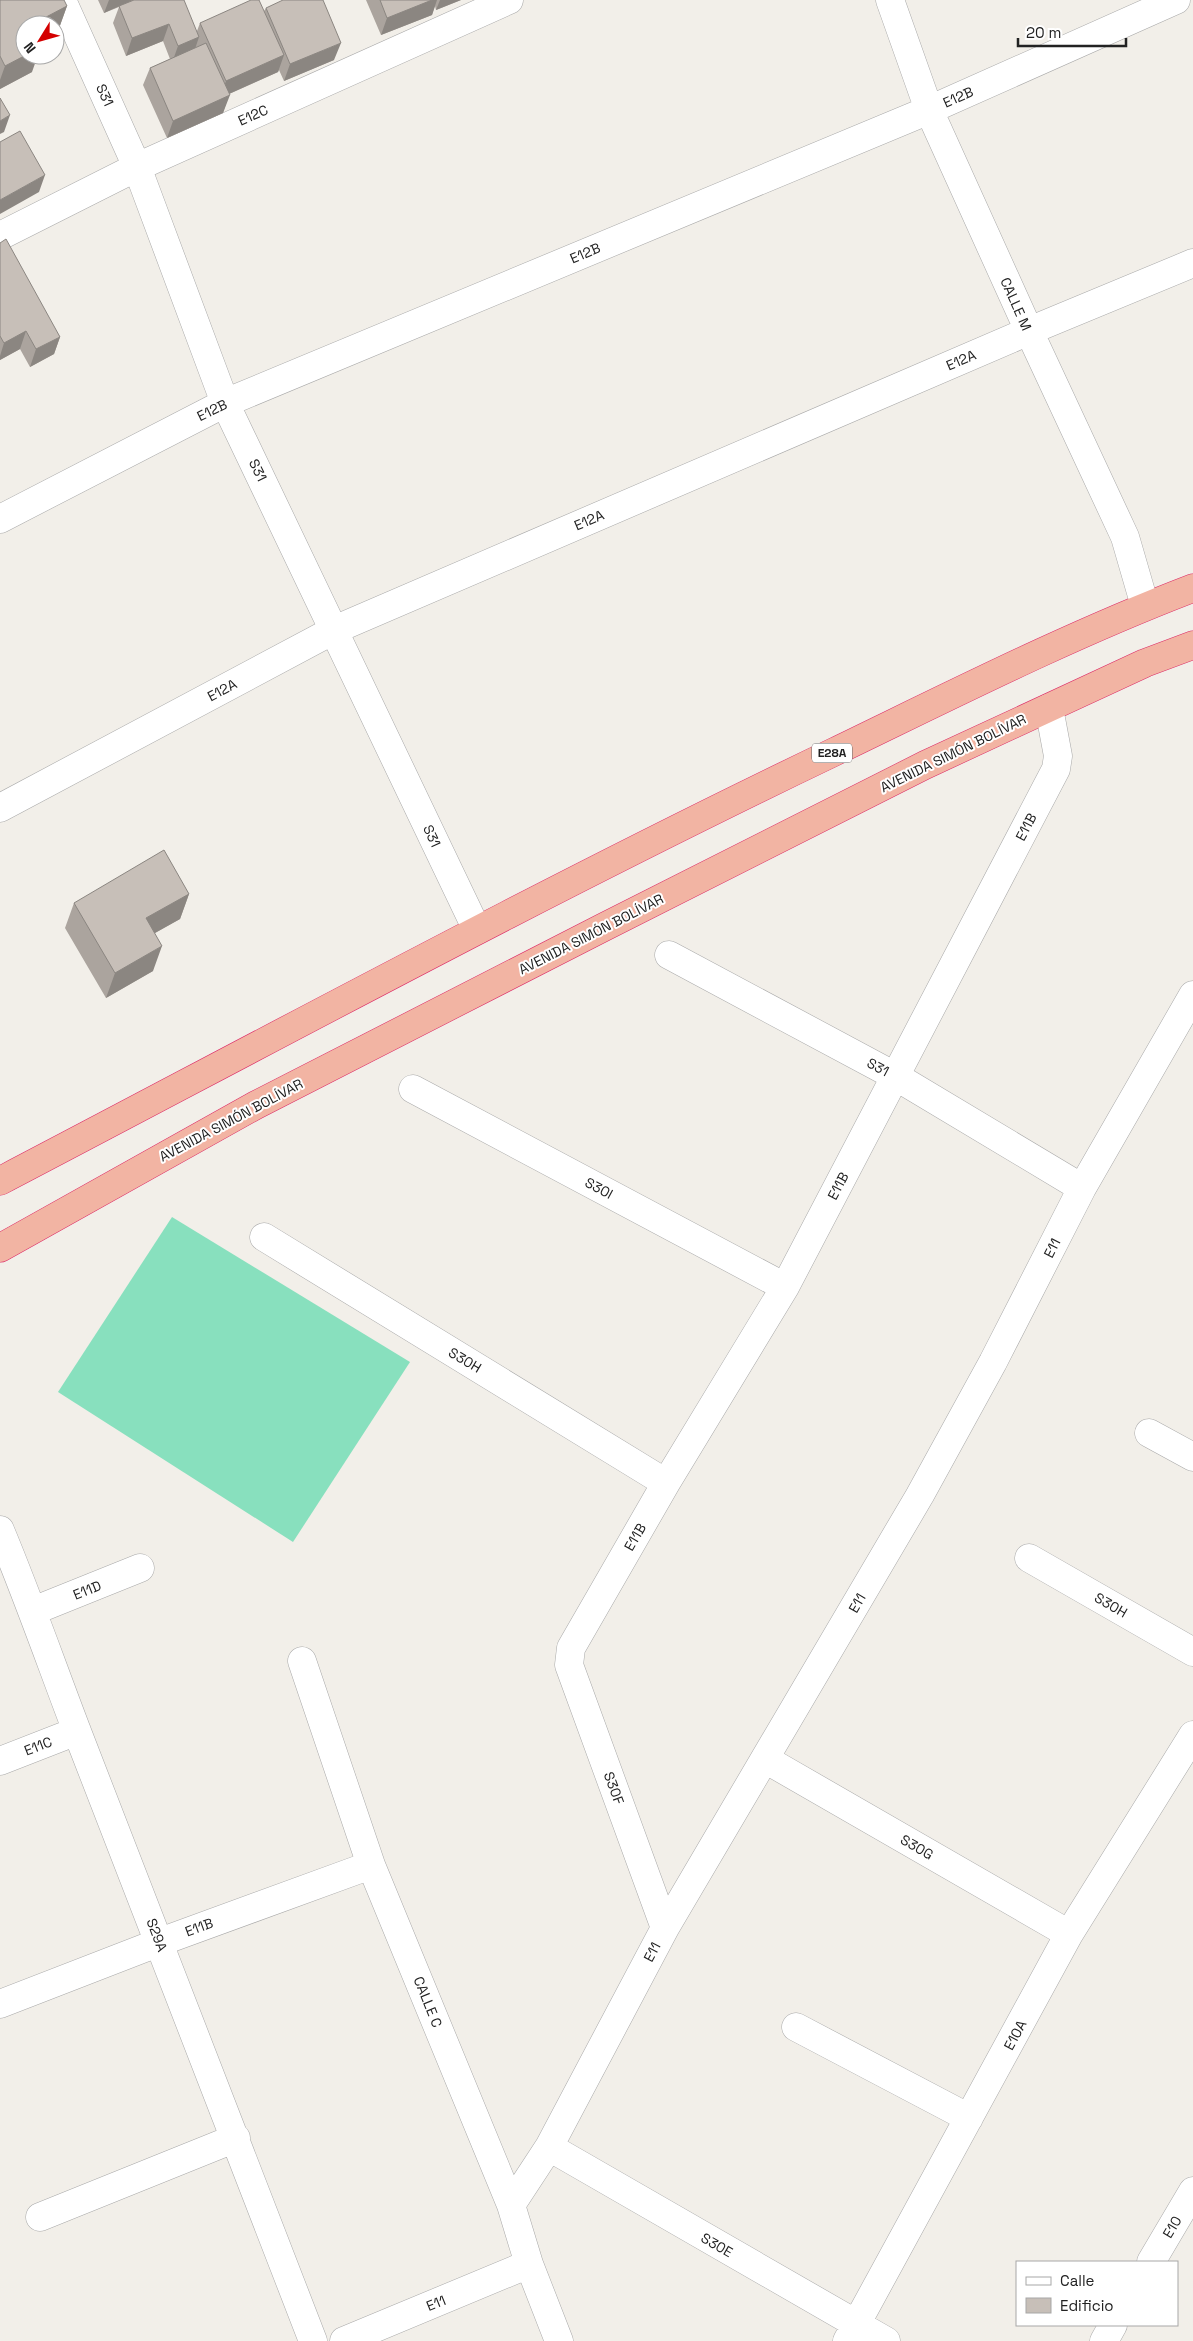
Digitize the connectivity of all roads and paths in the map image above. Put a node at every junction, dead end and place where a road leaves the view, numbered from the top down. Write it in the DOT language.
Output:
graph roads {
  1 [pos="62,0"];
  2 [pos="509,0"];
  3 [pos="890,0"];
  4 [pos="1176,0"];
  5 [pos="929,110"];
  6 [pos="137,167"];
  7 [pos="0,236"];
  8 [pos="1193,263"];
  9 [pos="1028,331"];
  10 [pos="226,403"];
  11 [pos="0,519"];
  12 [pos="1193,588"];
  13 [pos="1145,606"];
  14 [pos="334,630"];
  15 [pos="1193,645"];
  16 [pos="1050,708"];
  17 [pos="0,808"];
  18 [pos="477,930"];
  19 [pos="669,955"];
  20 [pos="1193,995"];
  21 [pos="895,1076"];
  22 [pos="413,1089"];
  23 [pos="0,1181"];
  24 [pos="1082,1188"];
  25 [pos="264,1237"];
  26 [pos="0,1248"];
  27 [pos="785,1286"];
  28 [pos="1149,1433"];
  29 [pos="1193,1457"];
  30 [pos="666,1483"];
  31 [pos="0,1530"];
  32 [pos="1029,1558"];
  33 [pos="140,1568"];
  34 [pos="34,1611"];
  35 [pos="571,1648"];
  36 [pos="1193,1652"];
  37 [pos="302,1661"];
  38 [pos="77,1731"];
  39 [pos="1193,1735"];
  40 [pos="765,1759"];
  41 [pos="0,1761"];
  42 [pos="372,1865"];
  43 [pos="665,1928"];
  44 [pos="1069,1934"];
  45 [pos="160,1942"];
  46 [pos="0,2004"];
  47 [pos="796,2027"];
  48 [pos="969,2118"];
  49 [pos="236,2138"];
  50 [pos="549,2147"];
  51 [pos="1193,2191"];
  52 [pos="511,2205"];
  53 [pos="40,2217"];
  54 [pos="1152,2261"];
  55 [pos="529,2264"];
  56 [pos="1113,2326"];
  57 [pos="852,2333"];
  58 [pos="313,2341"];
  59 [pos="344,2341"];
  60 [pos="559,2341"];
  61 [pos="886,2341"];
  62 [pos="1104,2341"];
  1 -- 6 [label="street, S31"];
  2 -- 6 [label="street, E12C"];
  3 -- 5 [label="street, CALLE M"];
  4 -- 5 [label="street, E12B"];
  5 -- 9 [label="street, CALLE M"];
  5 -- 10 [label="street, E12B"];
  6 -- 7 [label="street, E12C"];
  6 -- 10 [label="street, S31"];
  8 -- 9 [label="street, E12A"];
  9 -- 13 [label="street, CALLE M"];
  9 -- 14 [label="street, E12A"];
  10 -- 11 [label="street, E12B"];
  10 -- 14 [label="street, S31"];
  12 -- 13 [label="highway, E28A"];
  13 -- 18 [label="highway, E28A"];
  14 -- 17 [label="street, E12A"];
  14 -- 18 [label="street, S31"];
  15 -- 16 [label="highway, AVENIDA SIMÓN BOLÍVAR"];
  16 -- 21 [label="street, E11B"];
  16 -- 26 [label="highway, AVENIDA SIMÓN BOLÍVAR"];
  18 -- 23 [label="highway"];
  19 -- 21 [label="street, S31"];
  20 -- 24 [label="street, E11"];
  21 -- 24 [label="street, S31"];
  21 -- 27 [label="street, E11B"];
  22 -- 27 [label="street, S30I"];
  24 -- 40 [label="street, E11"];
  25 -- 30 [label="street, S30H"];
  27 -- 30 [label="street, E11B"];
  28 -- 29 [label="street"];
  30 -- 35 [label="street, E11B"];
  31 -- 34 [label="street, S29A"];
  32 -- 36 [label="street, S30H"];
  33 -- 34 [label="street, E11D"];
  34 -- 38 [label="street, S29A"];
  35 -- 43 [label="street, S30F"];
  37 -- 42 [label="street, CALLE C"];
  38 -- 41 [label="street, E11C"];
  38 -- 45 [label="street, S29A"];
  39 -- 44 [label="street, E10A"];
  40 -- 43 [label="street, E11"];
  40 -- 44 [label="street, S30G"];
  42 -- 45 [label="street, E11B"];
  42 -- 52 [label="street, CALLE C"];
  43 -- 50 [label="street, E11"];
  44 -- 48 [label="street, E10A"];
  45 -- 46 [label="street, E11B"];
  45 -- 49 [label="street, S29A"];
  47 -- 48 [label="street"];
  48 -- 57 [label="street, E10A"];
  49 -- 53 [label="street"];
  49 -- 58 [label="street, S29A"];
  50 -- 52 [label="street, E11"];
  50 -- 57 [label="street, S30E"];
  51 -- 54 [label="street, E10"];
  52 -- 55 [label="street, CALLE C"];
  55 -- 59 [label="street, E11"];
  55 -- 60 [label="street, CALLE C"];
  56 -- 62 [label="street"];
  57 -- 61 [label="street, S30E"];
}
